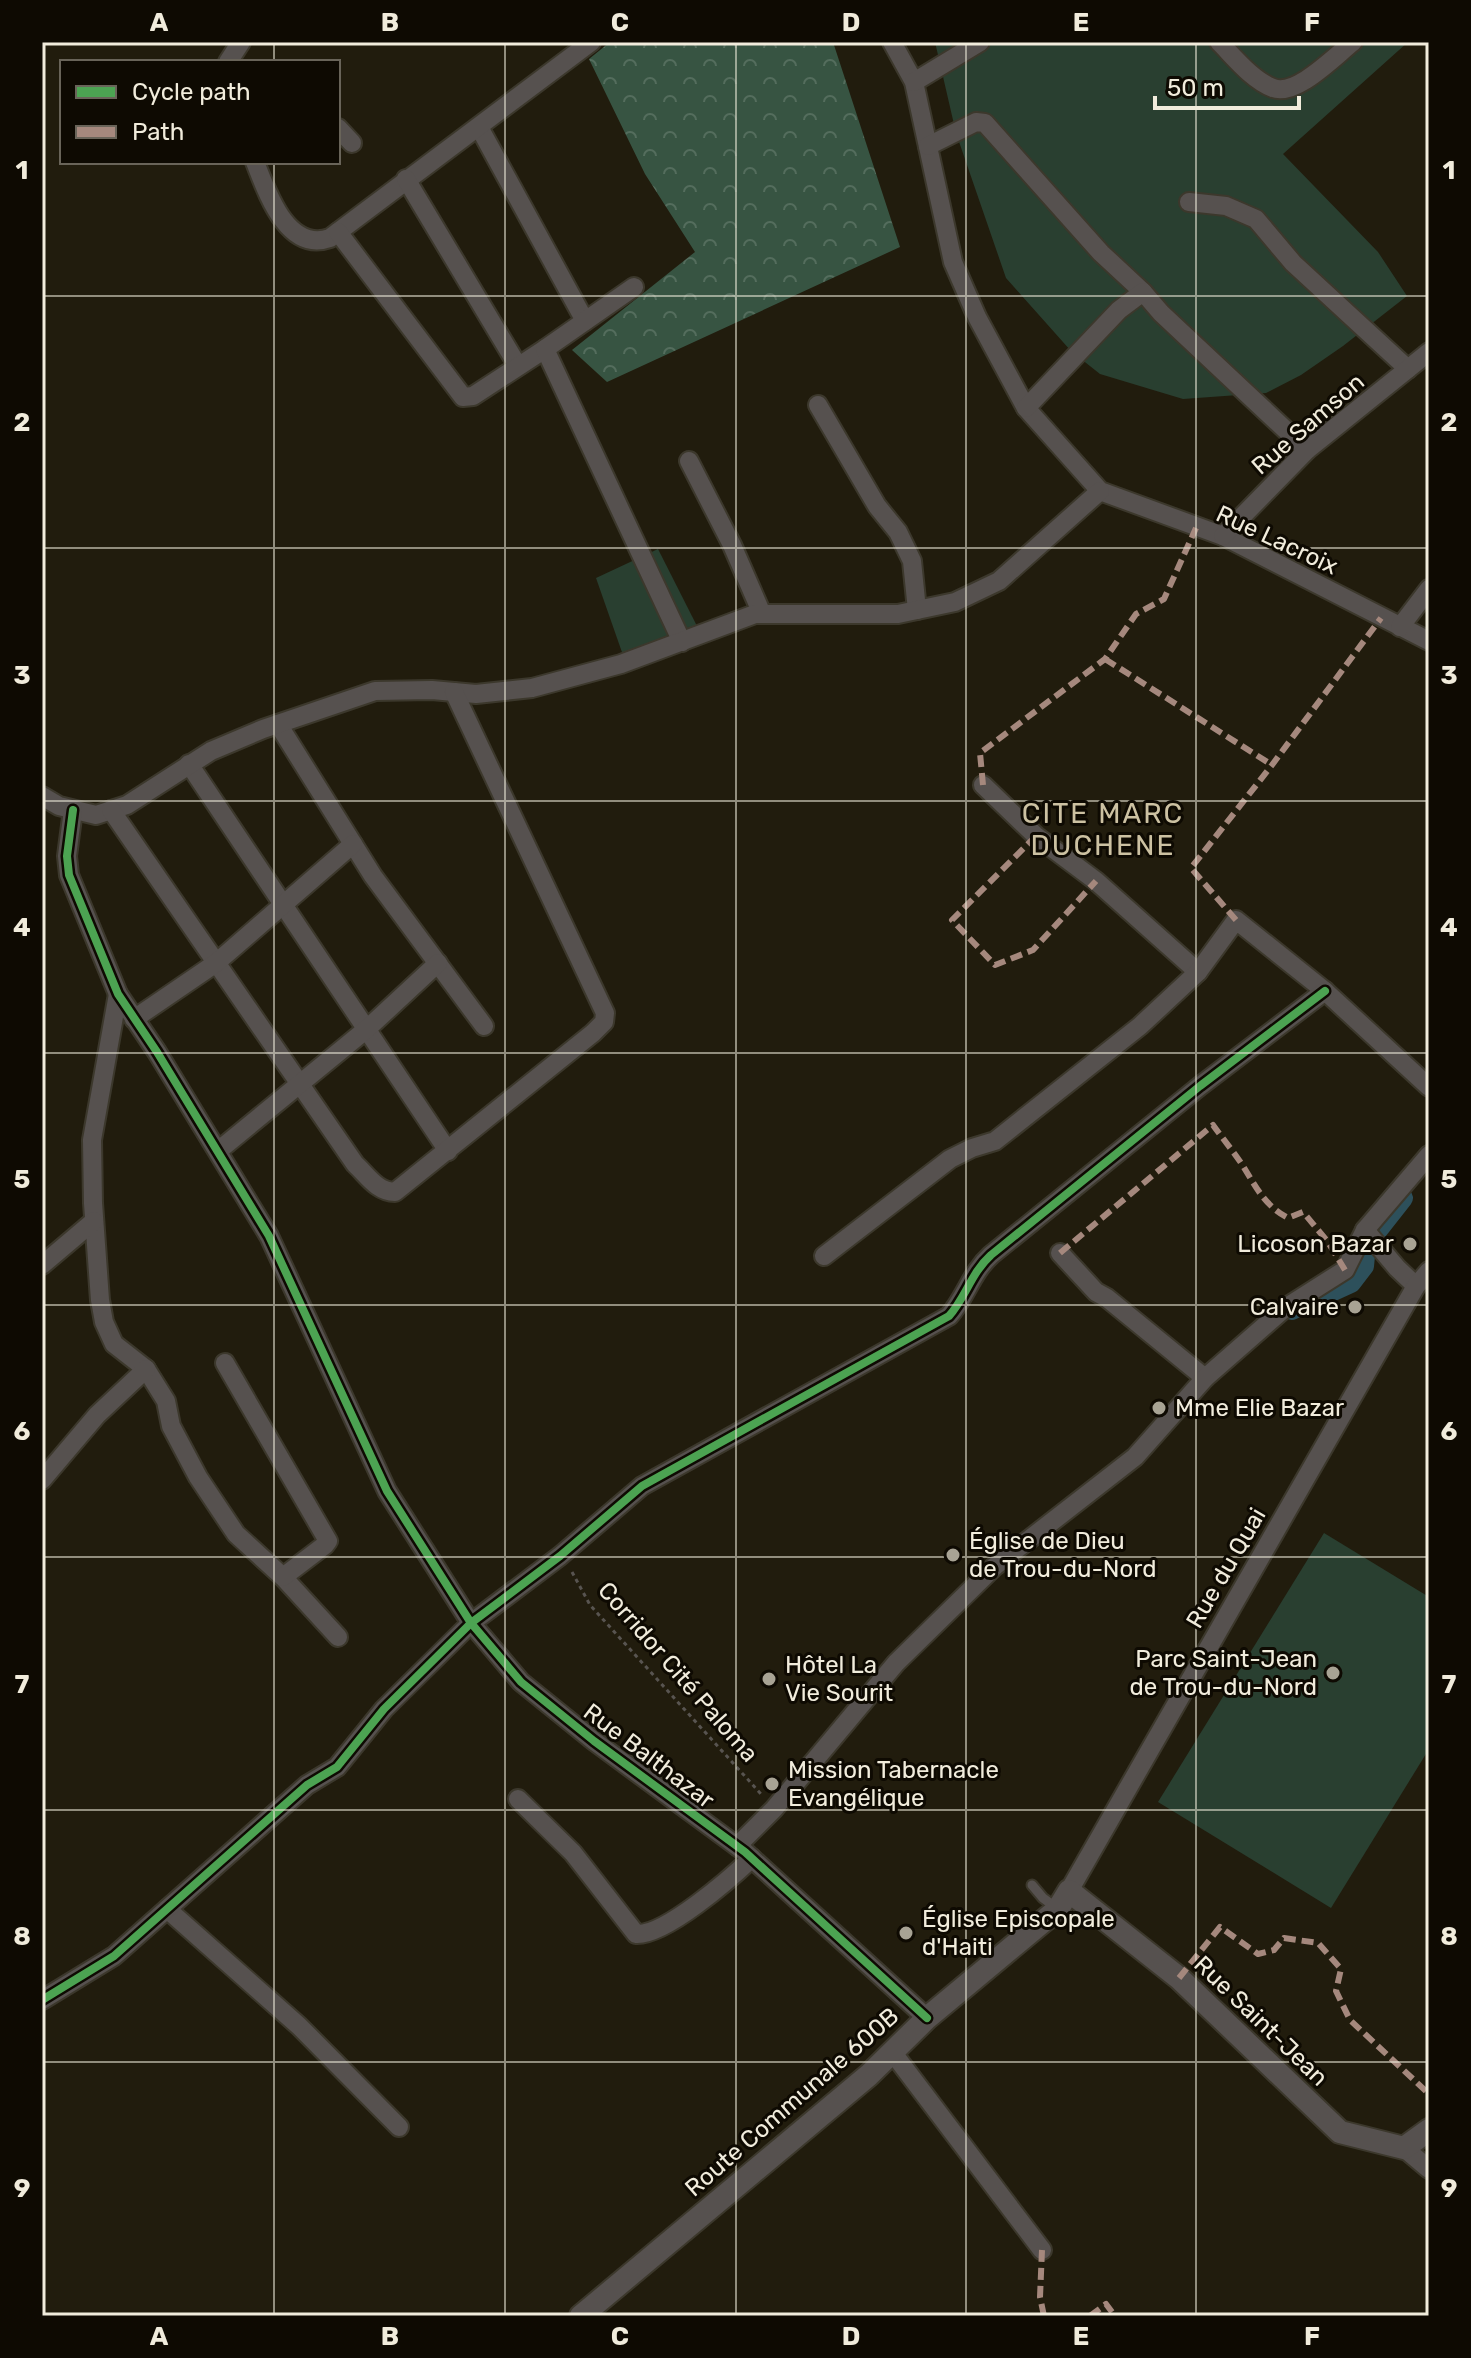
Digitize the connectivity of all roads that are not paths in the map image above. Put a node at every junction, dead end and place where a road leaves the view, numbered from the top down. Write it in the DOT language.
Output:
graph roads {
  1 [pos="241,42"];
  2 [pos="591,42"];
  3 [pos="892,42"];
  4 [pos="980,42"];
  5 [pos="1219,42"];
  6 [pos="1353,42"];
  7 [pos="229,60"];
  8 [pos="914,82"];
  9 [pos="479,127"];
  10 [pos="340,130"];
  11 [pos="352,143"];
  12 [pos="928,146"];
  13 [pos="256,164"];
  14 [pos="406,179"];
  15 [pos="1189,202"];
  16 [pos="338,232"];
  17 [pos="634,287"];
  18 [pos="1143,292"];
  19 [pos="585,321"];
  20 [pos="545,349"];
  21 [pos="1429,352"];
  22 [pos="518,366"];
  23 [pos="1408,369"];
  24 [pos="818,405"];
  25 [pos="1026,408"];
  26 [pos="1307,450"];
  27 [pos="689,461"];
  28 [pos="1100,491"];
  29 [pos="1223,536"];
  30 [pos="1429,589"];
  31 [pos="917,610"];
  32 [pos="762,614"];
  33 [pos="1400,627"];
  34 [pos="1429,641"];
  35 [pos="682,642"];
  36 [pos="454,692"];
  37 [pos="278,724"];
  38 [pos="189,764"];
  39 [pos="983,785"];
  40 [pos="42,796"];
  41 [pos="73,810"];
  42 [pos="111,810"];
  43 [pos="353,844"];
  44 [pos="283,903"];
  45 [pos="216,963"];
  46 [pos="438,963"];
  47 [pos="1198,972"];
  48 [pos="1325,991"];
  49 [pos="118,994"];
  50 [pos="134,1019"];
  51 [pos="484,1026"];
  52 [pos="368,1028"];
  53 [pos="299,1083"];
  54 [pos="1429,1087"];
  55 [pos="218,1151"];
  56 [pos="448,1151"];
  57 [pos="1429,1155"];
  58 [pos="94,1221"];
  59 [pos="1365,1230"];
  60 [pos="1060,1253"];
  61 [pos="824,1256"];
  62 [pos="42,1265"];
  63 [pos="1429,1271"];
  64 [pos="1416,1286"];
  65 [pos="225,1363"];
  66 [pos="146,1369"];
  67 [pos="1205,1378"];
  68 [pos="42,1480"];
  69 [pos="283,1577"];
  70 [pos="471,1623"];
  71 [pos="338,1637"];
  72 [pos="518,1799"];
  73 [pos="744,1852"];
  74 [pos="1032,1885"];
  75 [pos="1063,1900"];
  76 [pos="167,1909"];
  77 [pos="42,2000"];
  78 [pos="927,2018"];
  79 [pos="893,2053"];
  80 [pos="399,2127"];
  81 [pos="1429,2130"];
  82 [pos="1404,2148"];
  83 [pos="1429,2169"];
  84 [pos="1042,2250"];
  85 [pos="581,2316"];
  1 -- 7 [label="street"];
  2 -- 9 [label="street"];
  3 -- 8 [label="street"];
  4 -- 8 [label="street"];
  5 -- 6 [label="street"];
  8 -- 12 [label="street"];
  9 -- 14 [label="street"];
  9 -- 19 [label="street"];
  10 -- 11 [label="street"];
  12 -- 18 [label="street"];
  12 -- 25 [label="street"];
  13 -- 16 [label="street"];
  14 -- 16 [label="street"];
  14 -- 22 [label="street"];
  15 -- 23 [label="street"];
  16 -- 22 [label="street"];
  17 -- 19 [label="street"];
  18 -- 25 [label="street"];
  18 -- 26 [label="street"];
  19 -- 20 [label="street"];
  20 -- 22 [label="street"];
  20 -- 35 [label="street"];
  21 -- 23 [label="street, Rue Samson"];
  23 -- 26 [label="street, Rue Samson"];
  24 -- 31 [label="street"];
  25 -- 28 [label="street"];
  26 -- 29 [label="street, Rue Samson"];
  27 -- 32 [label="street"];
  28 -- 29 [label="street, Rue Lacroix"];
  28 -- 31 [label="street"];
  29 -- 33 [label="street, Rue Lacroix"];
  30 -- 33 [label="street"];
  31 -- 32 [label="street"];
  32 -- 35 [label="street"];
  33 -- 34 [label="street, Rue Lacroix"];
  35 -- 36 [label="street"];
  36 -- 37 [label="street"];
  36 -- 56 [label="street"];
  37 -- 38 [label="street"];
  37 -- 43 [label="street"];
  38 -- 42 [label="street"];
  38 -- 44 [label="street"];
  39 -- 47 [label="street"];
  40 -- 41 [label="street"];
  41 -- 42 [label="street"];
  41 -- 49 [label="street, Rue Balthazar"];
  42 -- 45 [label="street"];
  43 -- 44 [label="street"];
  43 -- 46 [label="street"];
  44 -- 45 [label="street"];
  44 -- 52 [label="street"];
  45 -- 50 [label="street"];
  45 -- 53 [label="street"];
  46 -- 51 [label="street"];
  46 -- 52 [label="street"];
  47 -- 48 [label="street"];
  47 -- 61 [label="street"];
  48 -- 54 [label="street"];
  48 -- 70 [label="street"];
  49 -- 50 [label="street, Rue Balthazar"];
  49 -- 58 [label="street"];
  50 -- 55 [label="street, Rue Balthazar"];
  52 -- 53 [label="street"];
  52 -- 56 [label="street"];
  53 -- 55 [label="street"];
  53 -- 56 [label="street"];
  55 -- 70 [label="street, Rue Balthazar"];
  57 -- 59 [label="street"];
  58 -- 62 [label="street"];
  58 -- 66 [label="street"];
  59 -- 64 [label="street"];
  59 -- 67 [label="street"];
  60 -- 67 [label="street"];
  63 -- 64 [label="street, Rue du Quai"];
  64 -- 75 [label="street, Rue du Quai"];
  65 -- 69 [label="street"];
  66 -- 68 [label="street"];
  66 -- 69 [label="street"];
  67 -- 73 [label="street"];
  69 -- 71 [label="street"];
  70 -- 73 [label="street, Rue Balthazar"];
  70 -- 76 [label="street"];
  72 -- 73 [label="street"];
  73 -- 78 [label="street, Rue Balthazar"];
  74 -- 75 [label="lane"];
  75 -- 78 [label="street, Route Communale 600B"];
  75 -- 82 [label="street, Rue Saint-Jean"];
  76 -- 77 [label="street"];
  76 -- 80 [label="street"];
  78 -- 79 [label="street, Route Communale 600B"];
  79 -- 84 [label="street"];
  79 -- 85 [label="street, Route Communale 600B"];
  81 -- 82 [label="street"];
  82 -- 83 [label="street"];
}
